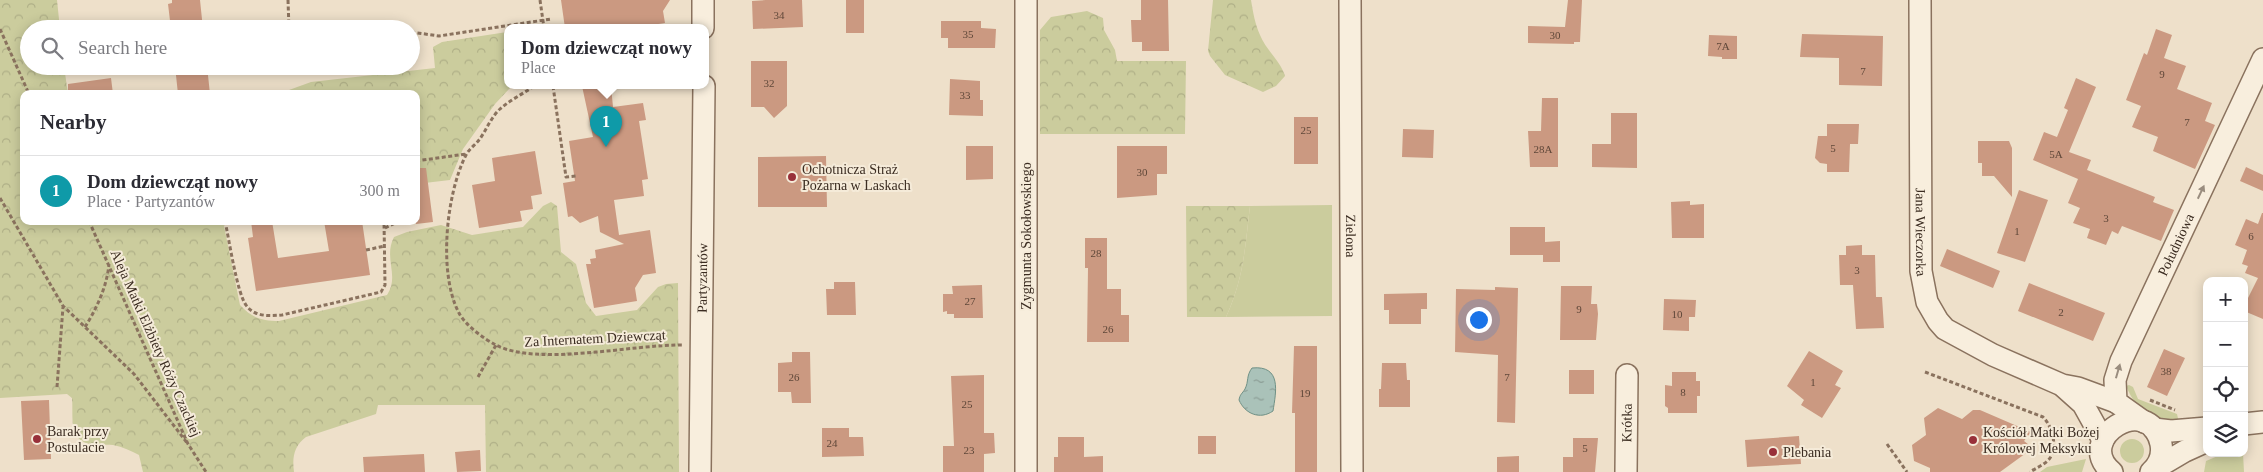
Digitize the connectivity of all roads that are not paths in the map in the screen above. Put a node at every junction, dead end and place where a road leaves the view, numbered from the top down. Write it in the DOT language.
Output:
graph roads {
  1 [pos="703,0"];
  2 [pos="1026,0"];
  3 [pos="1350,0"];
  4 [pos="1920,0"];
  5 [pos="703,24"];
  6 [pos="2263,59"];
  7 [pos="704,89"];
  8 [pos="1627,375"];
  9 [pos="2062,385"];
  10 [pos="2116,402"];
  11 [pos="2149,426"];
  12 [pos="2203,428"];
  13 [pos="2203,443"];
  14 [pos="2104,461"];
  15 [pos="2153,470"];
  16 [pos="700,472"];
  17 [pos="1026,472"];
  18 [pos="1352,472"];
  19 [pos="1626,472"];
  1 -- 5 [label="street"];
  2 -- 17 [label="street, Zygmunta Sokołowskiego"];
  3 -- 18 [label="street, Zielona"];
  4 -- 9 [label="street, Jana Wieczorka"];
  10 -- 6 [label="street, Południowa, one-way"];
  7 -- 16 [label="street, Partyzantów"];
  8 -- 19 [label="street, Krótka"];
  9 -- 10 [label="street, Jana Wieczorka"];
  9 -- 14 [label="street, Jana Wieczorka"];
  10 -- 11 [label="street"];
  11 -- 12 [label="street"];
  11 -- 14 [label="street"];
  11 -- 15 [label="street"];
  13 -- 15 [label="street"];
}
